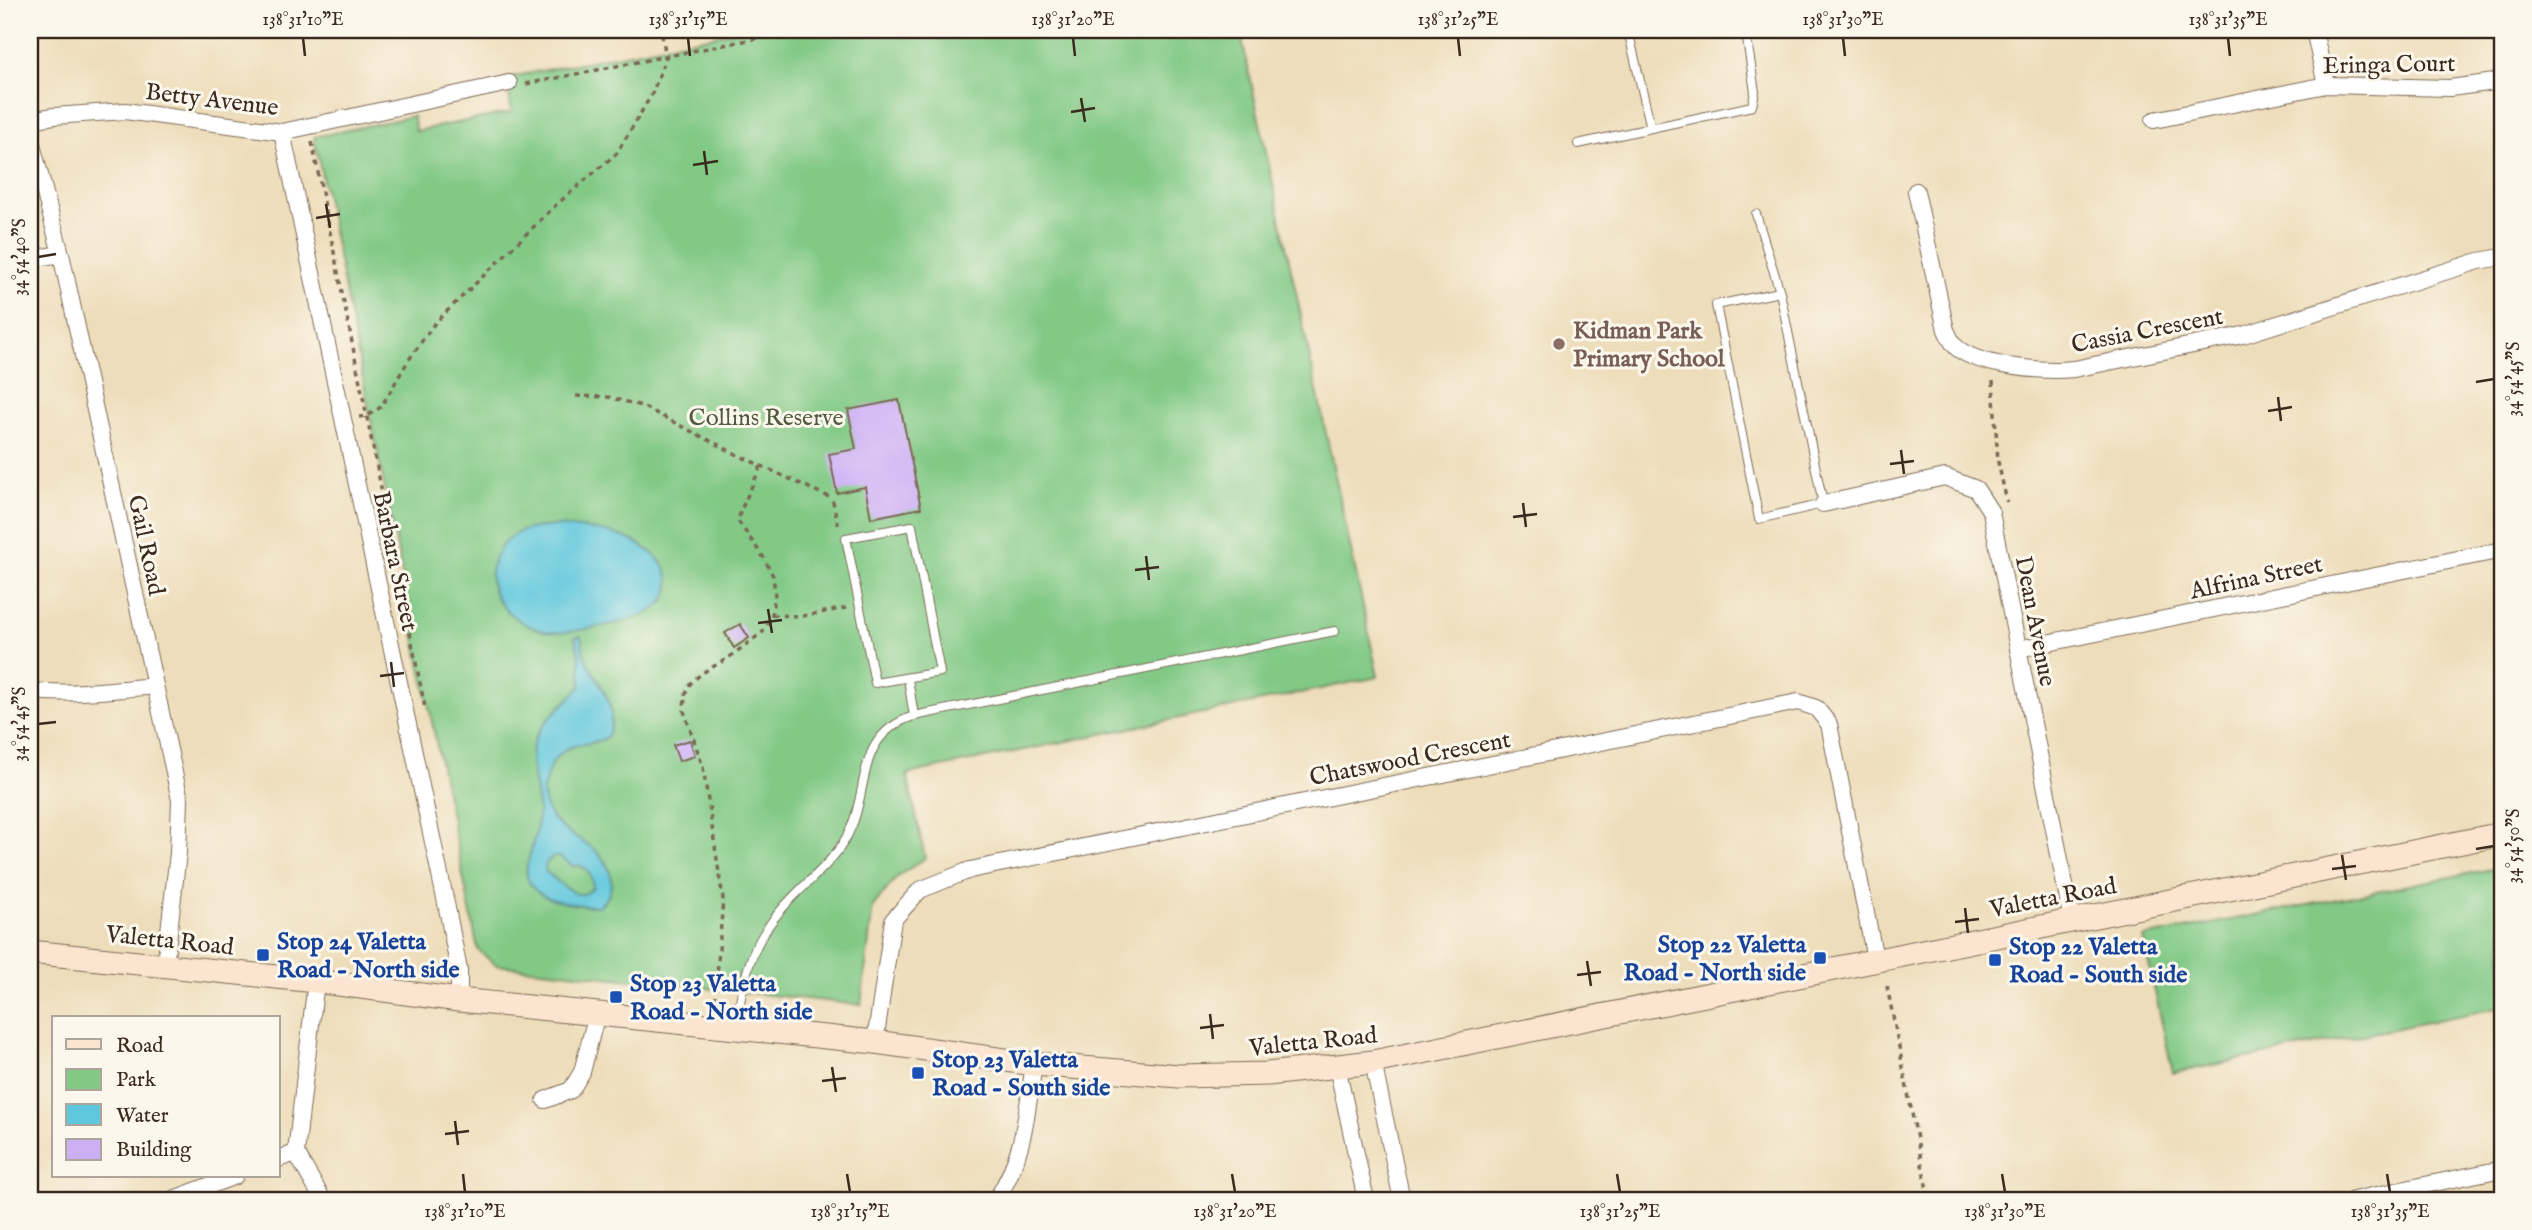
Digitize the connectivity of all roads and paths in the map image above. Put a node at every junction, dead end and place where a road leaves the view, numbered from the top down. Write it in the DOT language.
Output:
graph roads {
  1 [pos="661,30"];
  2 [pos="799,30"];
  3 [pos="1628,30"];
  4 [pos="1759,30"];
  5 [pos="2314,30"];
  6 [pos="666,57"];
  7 [pos="2502,81"];
  8 [pos="509,83"];
  9 [pos="2326,85"];
  10 [pos="30,120"];
  11 [pos="2154,120"];
  12 [pos="1651,128"];
  13 [pos="282,132"];
  14 [pos="30,137"];
  15 [pos="312,140"];
  16 [pos="1578,144"];
  17 [pos="1916,191"];
  18 [pos="1756,214"];
  19 [pos="61,254"];
  20 [pos="2502,257"];
  21 [pos="30,259"];
  22 [pos="1780,292"];
  23 [pos="1995,362"];
  24 [pos="576,396"];
  25 [pos="367,416"];
  26 [pos="343,420"];
  27 [pos="761,466"];
  28 [pos="1823,504"];
  29 [pos="2008,507"];
  30 [pos="846,538"];
  31 [pos="2502,550"];
  32 [pos="849,608"];
  33 [pos="772,615"];
  34 [pos="1335,631"];
  35 [pos="2018,649"];
  36 [pos="908,679"];
  37 [pos="155,686"];
  38 [pos="30,691"];
  39 [pos="426,715"];
  40 [pos="914,716"];
  41 [pos="2502,834"];
  42 [pos="2072,920"];
  43 [pos="30,952"];
  44 [pos="1875,959"];
  45 [pos="165,966"];
  46 [pos="316,981"];
  47 [pos="1887,986"];
  48 [pos="459,1000"];
  49 [pos="715,1000"];
  50 [pos="597,1013"];
  51 [pos="735,1028"];
  52 [pos="875,1042"];
  53 [pos="1373,1062"];
  54 [pos="1034,1064"];
  55 [pos="1337,1066"];
  56 [pos="545,1100"];
  57 [pos="296,1153"];
  58 [pos="280,1158"];
  59 [pos="2502,1169"];
  60 [pos="230,1178"];
  61 [pos="171,1200"];
  62 [pos="323,1200"];
  63 [pos="996,1200"];
  64 [pos="1366,1200"];
  65 [pos="1402,1200"];
  66 [pos="1929,1200"];
  67 [pos="2353,1200"];
  1 -- 6 [label="path"];
  2 -- 6 [label="path"];
  3 -- 12 [label="lane"];
  4 -- 12 [label="lane"];
  5 -- 9 [label="street"];
  6 -- 8 [label="path"];
  6 -- 25 [label="path"];
  7 -- 9 [label="street, Eringa Court"];
  8 -- 13 [label="street, Betty Avenue"];
  9 -- 11 [label="street, Eringa Court"];
  10 -- 13 [label="street, Betty Avenue"];
  12 -- 16 [label="lane"];
  13 -- 26 [label="street, Barbara Street"];
  14 -- 19 [label="street, Gail Road"];
  15 -- 25 [label="path"];
  17 -- 23 [label="street, Cassia Crescent"];
  18 -- 22 [label="lane"];
  19 -- 21 [label="street"];
  19 -- 37 [label="street, Gail Road"];
  20 -- 23 [label="street, Cassia Crescent"];
  22 -- 28 [label="lane"];
  22 -- 28 [label="lane"];
  23 -- 29 [label="path"];
  24 -- 27 [label="path"];
  25 -- 26 [label="path"];
  25 -- 39 [label="path"];
  26 -- 48 [label="street, Barbara Street"];
  27 -- 30 [label="path"];
  27 -- 33 [label="path"];
  28 -- 35 [label="street, Dean Avenue"];
  30 -- 36 [label="lane"];
  30 -- 36 [label="lane"];
  31 -- 35 [label="street, Alfrina Street"];
  32 -- 33 [label="path"];
  33 -- 49 [label="path"];
  34 -- 40 [label="lane"];
  35 -- 42 [label="street, Dean Avenue"];
  36 -- 40 [label="lane"];
  37 -- 38 [label="street"];
  37 -- 45 [label="street, Gail Road"];
  40 -- 51 [label="lane"];
  41 -- 42 [label="street, Valetta Road"];
  42 -- 44 [label="street, Valetta Road"];
  43 -- 45 [label="street, Valetta Road"];
  44 -- 52 [label="street, Chatswood Crescent"];
  44 -- 53 [label="street, Valetta Road"];
  45 -- 46 [label="street, Valetta Road"];
  46 -- 48 [label="street, Valetta Road"];
  46 -- 57 [label="street"];
  47 -- 66 [label="path"];
  48 -- 50 [label="street, Valetta Road"];
  50 -- 51 [label="street, Valetta Road"];
  50 -- 56 [label="street"];
  51 -- 52 [label="street, Valetta Road"];
  52 -- 54 [label="street, Valetta Road"];
  53 -- 55 [label="street, Valetta Road"];
  53 -- 65 [label="street"];
  54 -- 55 [label="street, Valetta Road"];
  54 -- 63 [label="street"];
  55 -- 64 [label="street"];
  57 -- 58 [label="street"];
  57 -- 62 [label="street"];
  59 -- 67 [label="street"];
  60 -- 61 [label="street"];
}
